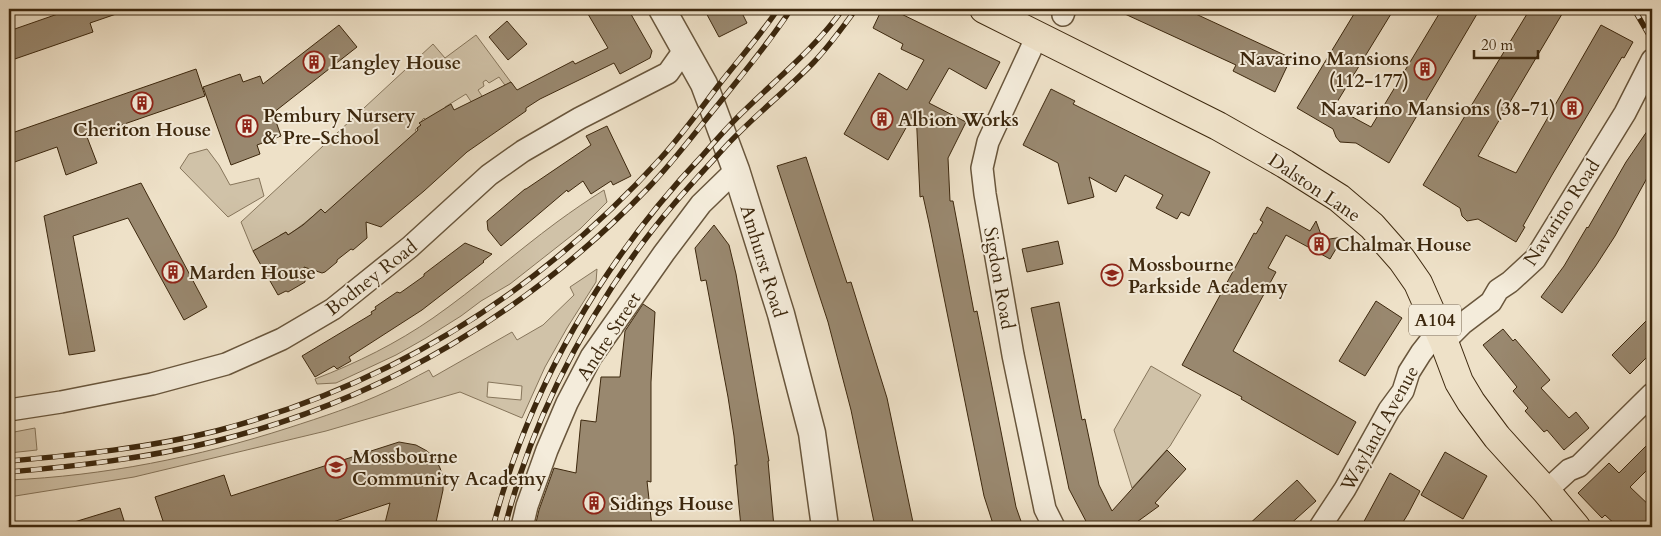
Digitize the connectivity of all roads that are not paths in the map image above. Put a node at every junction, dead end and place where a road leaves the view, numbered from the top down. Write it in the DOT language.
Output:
graph roads {
  1 [pos="662,9"];
  2 [pos="984,9"];
  3 [pos="1037,36"];
  4 [pos="685,49"];
  5 [pos="1652,61"];
  6 [pos="736,170"];
  7 [pos="1441,336"];
  8 [pos="1652,394"];
  9 [pos="9,410"];
  10 [pos="1546,491"];
  11 [pos="522,527"];
  12 [pos="825,527"];
  13 [pos="1054,527"];
  14 [pos="1320,527"];
  15 [pos="1576,527"];
  1 -- 4 [label="street, Amhurst Road"];
  2 -- 3 [label="main road, Dalston Lane / A104"];
  3 -- 7 [label="main road, Dalston Lane / A104"];
  3 -- 13 [label="street, Sigdon Road"];
  4 -- 6 [label="street, Amhurst Road"];
  4 -- 9 [label="street, Bodney Road"];
  5 -- 7 [label="street, Navarino Road"];
  6 -- 11 [label="street, Andre Street"];
  6 -- 12 [label="street, Amhurst Road"];
  7 -- 10 [label="main road, Dalston Lane / A104"];
  7 -- 14 [label="street, Wayland Avenue"];
  8 -- 10 [label="street"];
  10 -- 15 [label="main road, Dalston Lane / A104"];
}
